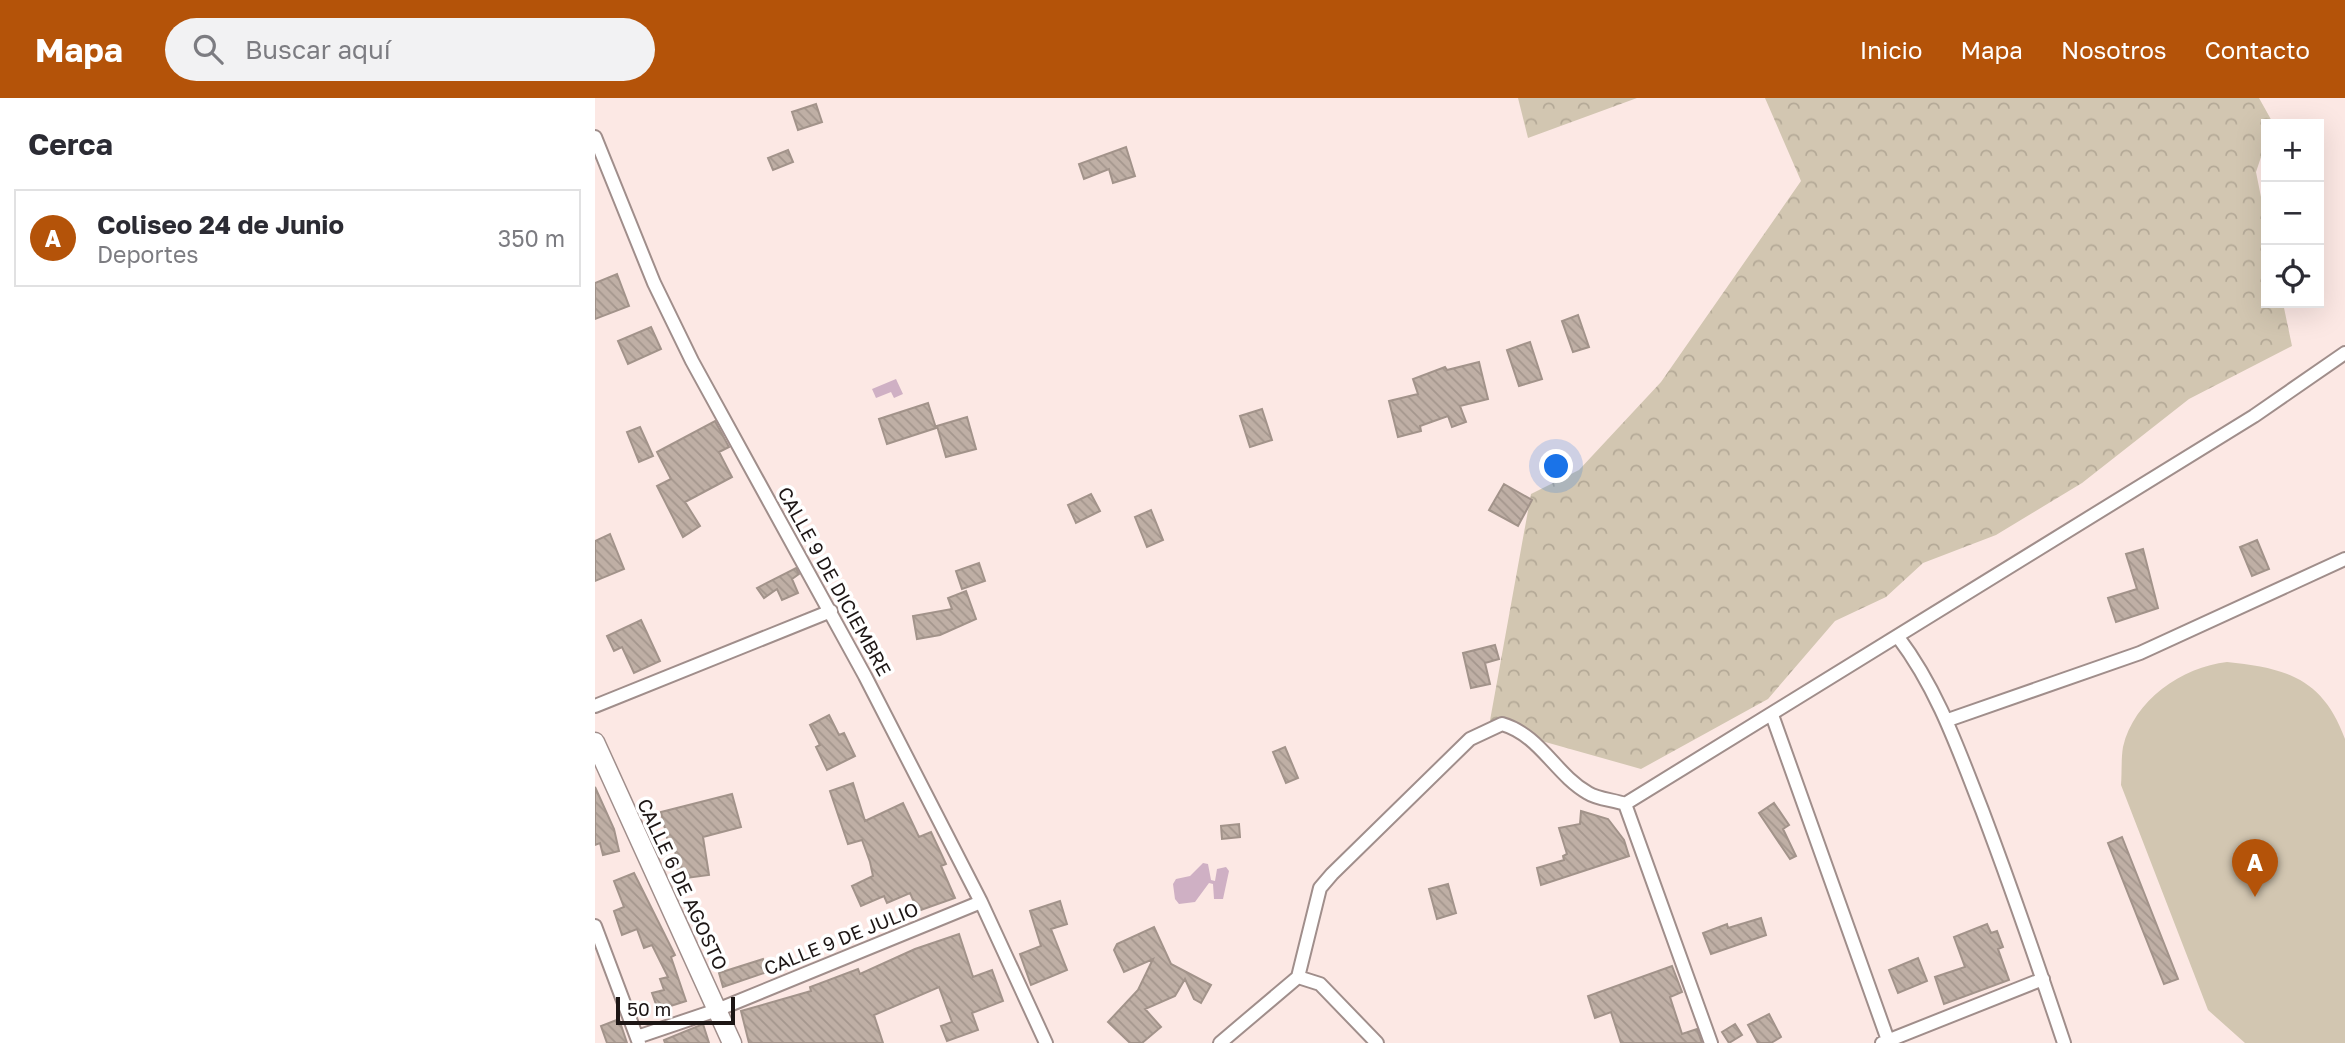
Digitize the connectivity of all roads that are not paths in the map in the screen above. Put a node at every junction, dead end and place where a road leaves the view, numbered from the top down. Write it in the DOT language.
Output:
graph roads {
  1 [pos="595,137"];
  2 [pos="2345,353"];
  3 [pos="2345,559"];
  4 [pos="831,611"];
  5 [pos="1898,637"];
  6 [pos="595,706"];
  7 [pos="1772,715"];
  8 [pos="1948,720"];
  9 [pos="595,743"];
  10 [pos="1625,804"];
  11 [pos="981,902"];
  12 [pos="595,926"];
  13 [pos="1299,977"];
  14 [pos="2043,979"];
  15 [pos="717,1010"];
  16 [pos="638,1040"];
  17 [pos="1886,1042"];
  18 [pos="732,1043"];
  19 [pos="1046,1043"];
  20 [pos="1220,1043"];
  21 [pos="1377,1043"];
  22 [pos="1711,1043"];
  23 [pos="2064,1043"];
  1 -- 4 [label="street, CALLE 9 DE DICIEMBRE"];
  2 -- 5 [label="street"];
  3 -- 8 [label="street"];
  4 -- 6 [label="street"];
  4 -- 11 [label="street, CALLE 9 DE DICIEMBRE"];
  5 -- 7 [label="street"];
  5 -- 8 [label="street"];
  7 -- 10 [label="street"];
  7 -- 17 [label="street"];
  8 -- 14 [label="street"];
  9 -- 15 [label="main road, CALLE 6 DE AGOSTO"];
  10 -- 13 [label="street"];
  10 -- 22 [label="street"];
  11 -- 15 [label="street, CALLE 9 DE JULIO"];
  11 -- 19 [label="street, CALLE 9 DE DICIEMBRE"];
  12 -- 16 [label="street"];
  13 -- 20 [label="street"];
  13 -- 21 [label="street"];
  14 -- 17 [label="street"];
  14 -- 23 [label="street"];
  15 -- 16 [label="street, CALLE 9 DE JULIO"];
  15 -- 18 [label="main road, CALLE 6 DE AGOSTO"];
}
